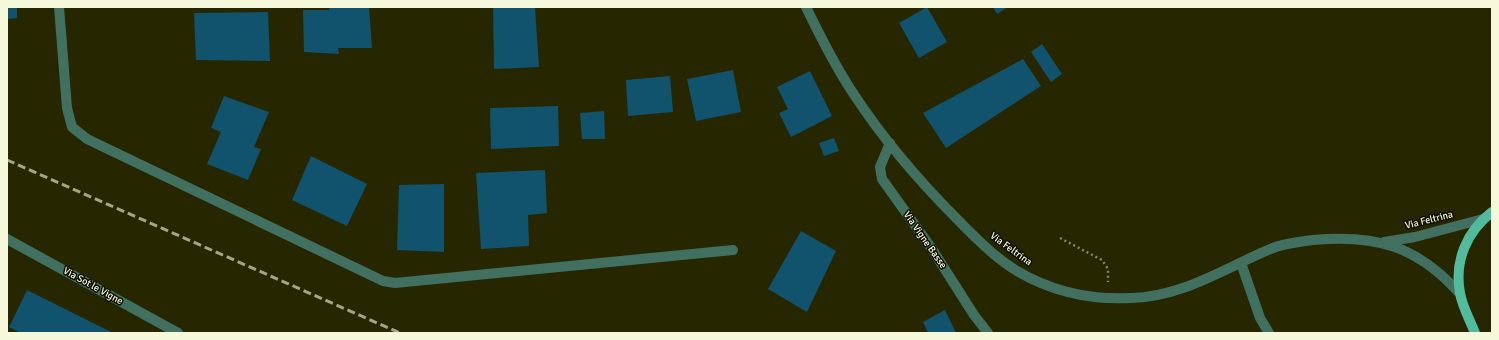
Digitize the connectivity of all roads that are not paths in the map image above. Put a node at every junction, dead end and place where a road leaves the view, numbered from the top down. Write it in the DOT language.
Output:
graph roads {
  1 [pos="59,7"];
  2 [pos="806,7"];
  3 [pos="890,143"];
  4 [pos="1492,212"];
  5 [pos="1483,219"];
  6 [pos="7,239"];
  7 [pos="1380,242"];
  8 [pos="734,250"];
  9 [pos="1241,263"];
  10 [pos="1460,294"];
  11 [pos="1469,317"];
  12 [pos="178,333"];
  13 [pos="988,333"];
  14 [pos="1269,333"];
  15 [pos="1475,333"];
  16 [pos="1482,333"];
  1 -- 8 [label="street"];
  2 -- 3 [label="street, Via Feltrina"];
  3 -- 9 [label="street, Via Feltrina"];
  3 -- 13 [label="street, Via Vigne Basse"];
  4 -- 5 [label="main road, Via Feltrina"];
  5 -- 7 [label="street, Via Feltrina"];
  5 -- 10 [label="main road, Via Feltrina"];
  6 -- 12 [label="street, Via Sot le Vigne"];
  7 -- 9 [label="street, Via Feltrina"];
  7 -- 10 [label="street, Via Feltrina"];
  9 -- 14 [label="street"];
  10 -- 11 [label="main road, Via Feltrina"];
  11 -- 15 [label="main road, Via Feltrina"];
  11 -- 16 [label="main road, Via Feltrina"];
}
